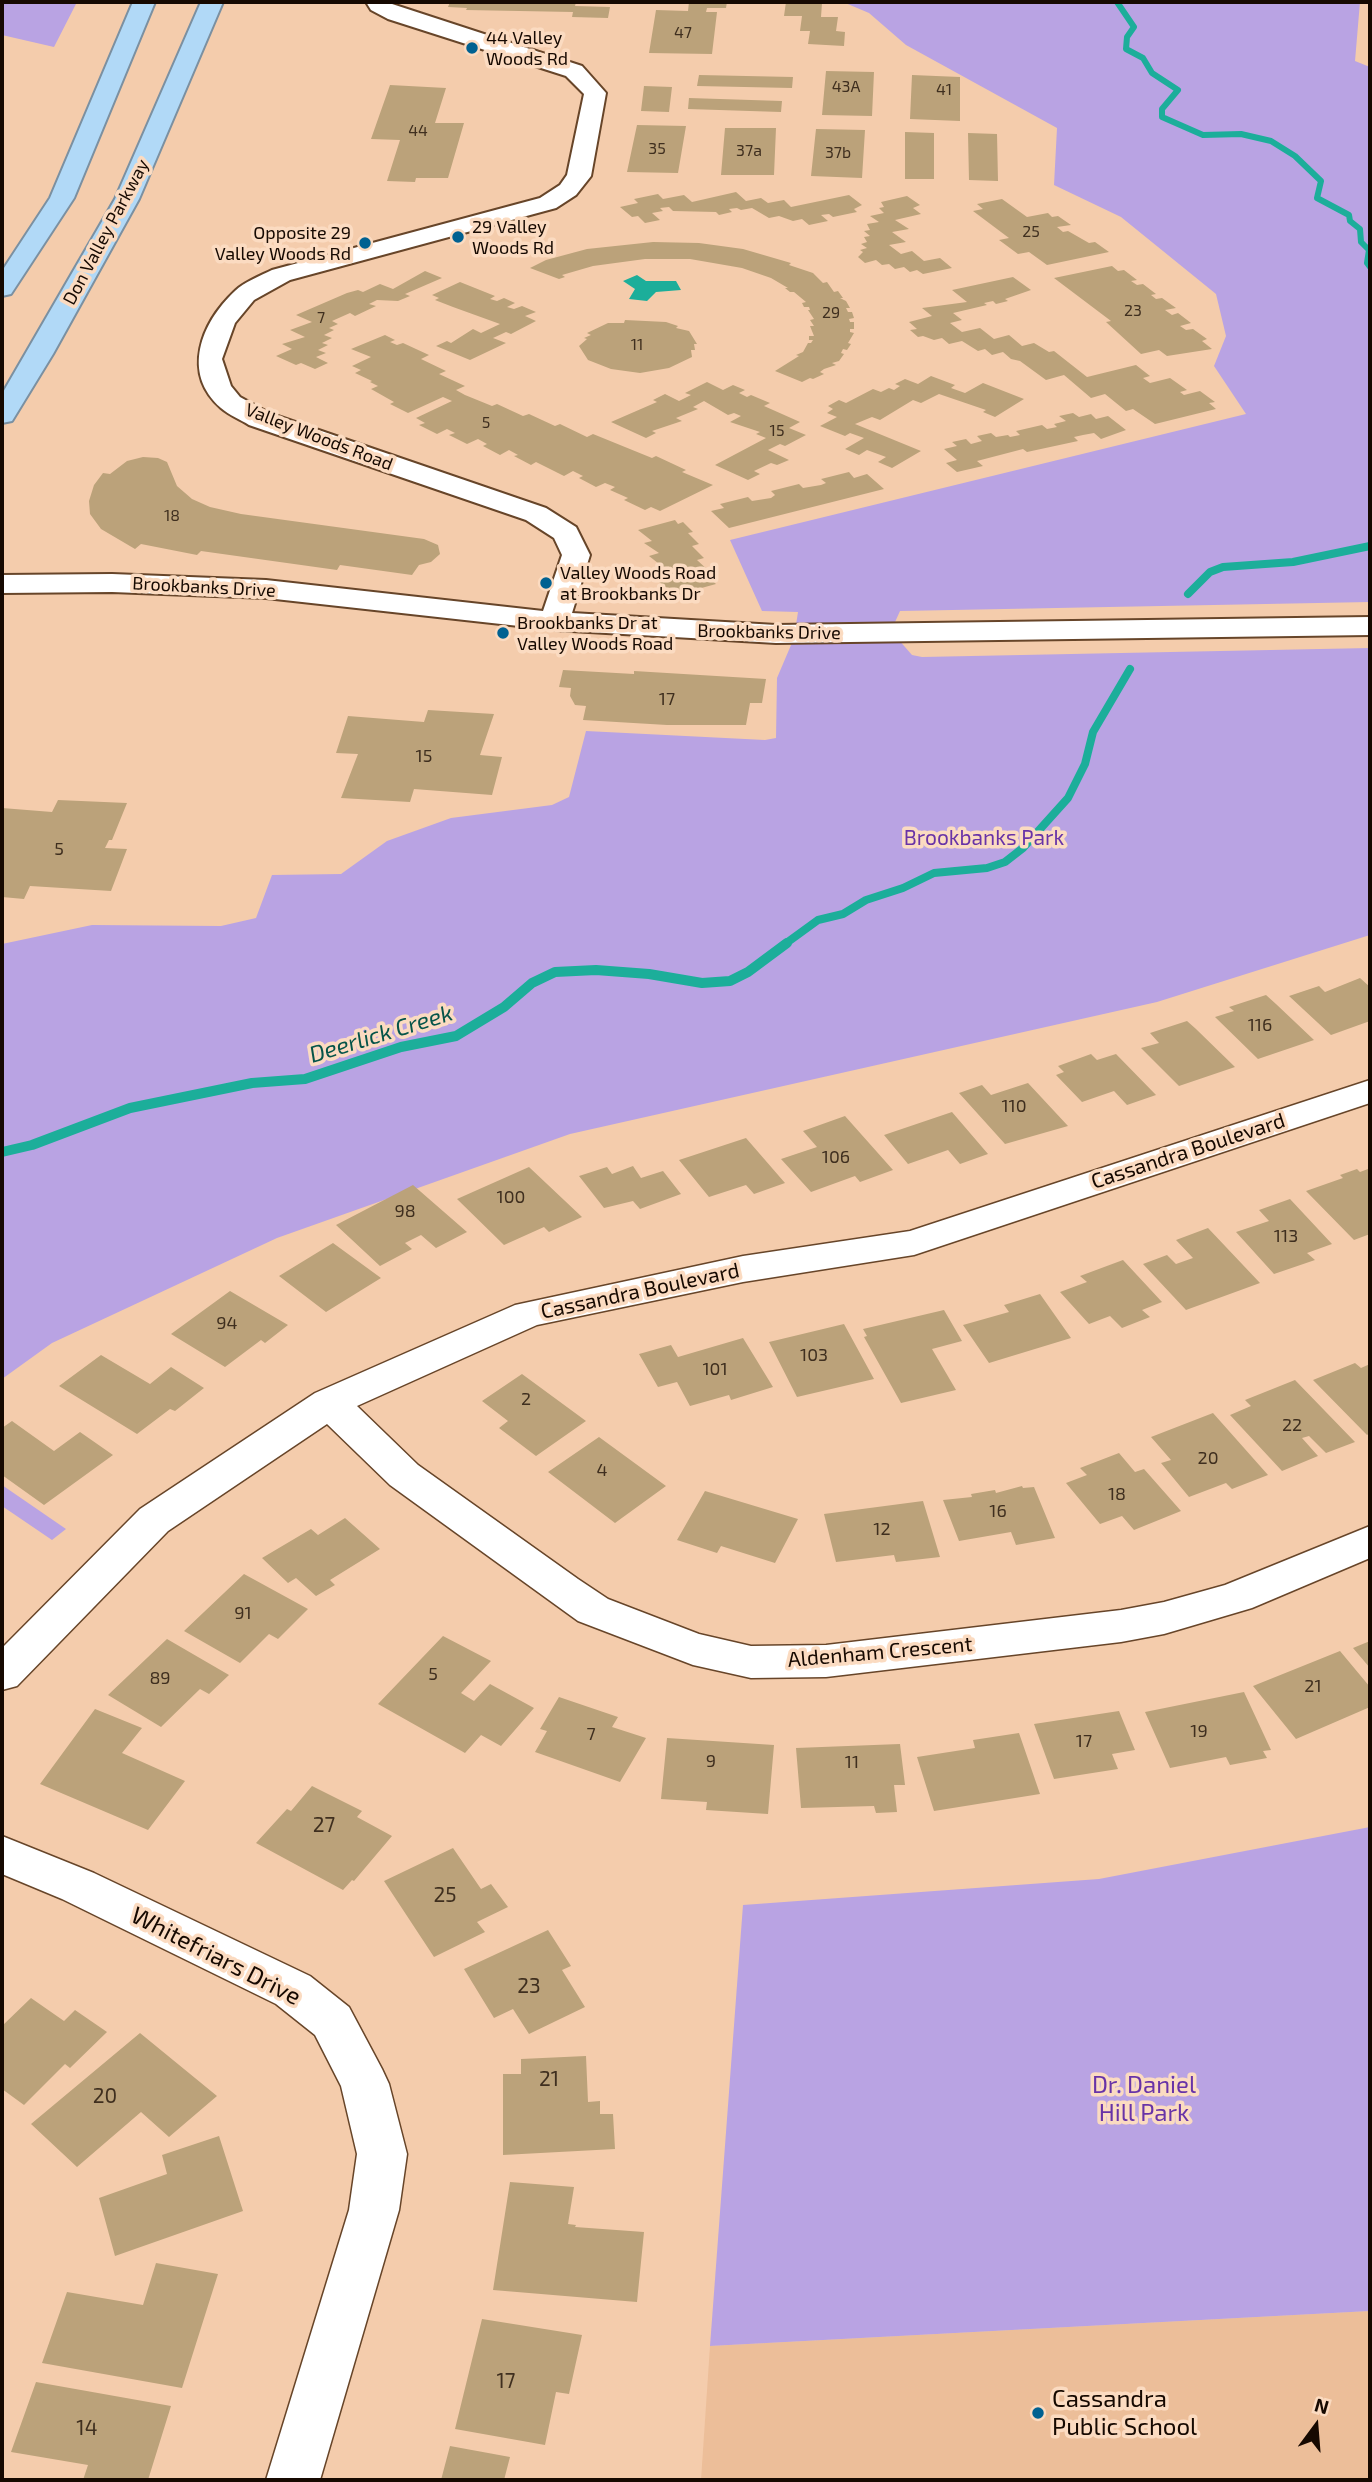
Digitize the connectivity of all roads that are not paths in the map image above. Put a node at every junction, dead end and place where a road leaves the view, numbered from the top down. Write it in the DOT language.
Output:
graph roads {
  1 [pos="144,2"];
  2 [pos="212,2"];
  3 [pos="376,2"];
  4 [pos="2,289"];
  5 [pos="2,415"];
  6 [pos="2,584"];
  7 [pos="555,621"];
  8 [pos="1370,626"];
  9 [pos="1370,1091"];
  10 [pos="329,1403"];
  11 [pos="1370,1541"];
  12 [pos="2,1674"];
  13 [pos="2,1854"];
  14 [pos="293,2480"];
  1 -- 4 [label="highway"];
  2 -- 5 [label="highway, Don Valley Parkway"];
  3 -- 7 [label="street, Valley Woods Road"];
  6 -- 7 [label="street, Brookbanks Drive"];
  7 -- 8 [label="street, Brookbanks Drive"];
  9 -- 10 [label="street, Cassandra Boulevard"];
  10 -- 11 [label="street, Aldenham Crescent"];
  10 -- 12 [label="street, Cassandra Boulevard"];
  13 -- 14 [label="street, Whitefriars Drive"];
}
